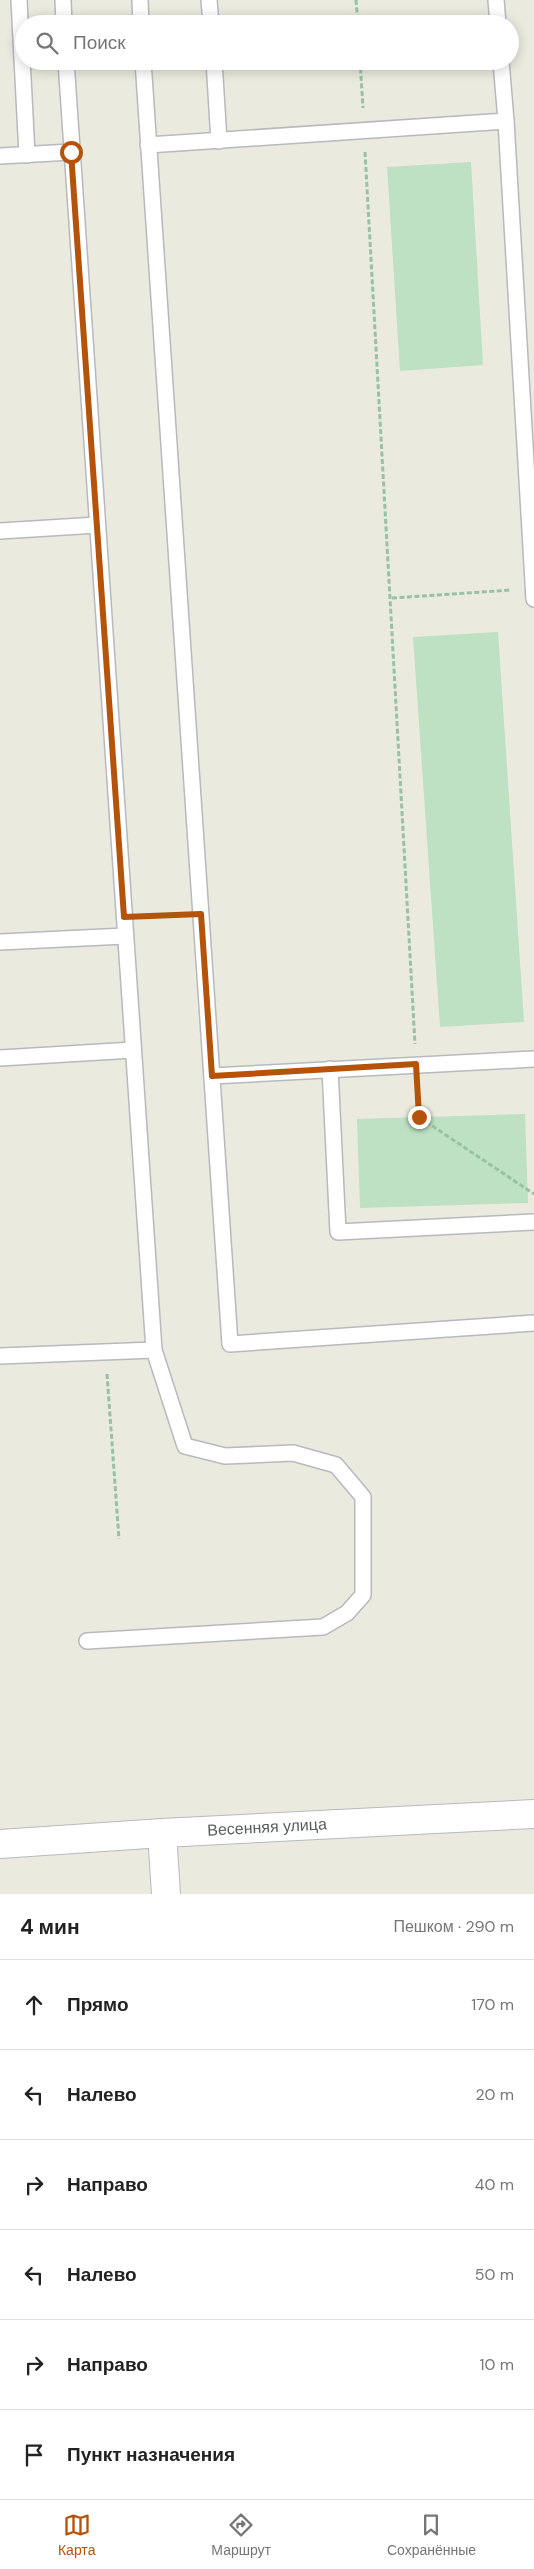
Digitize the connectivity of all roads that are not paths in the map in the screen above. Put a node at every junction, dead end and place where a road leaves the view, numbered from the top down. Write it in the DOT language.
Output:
graph roads {
  1 [pos="20,0"];
  2 [pos="63,0"];
  3 [pos="140,0"];
  4 [pos="209,0"];
  5 [pos="496,0"];
  6 [pos="21,15"];
  7 [pos="64,15"];
  8 [pos="141,15"];
  9 [pos="210,15"];
  10 [pos="497,15"];
  11 [pos="23,70"];
  12 [pos="66,70"];
  13 [pos="144,70"];
  14 [pos="215,70"];
  15 [pos="502,70"];
  16 [pos="506,121"];
  17 [pos="219,141"];
  18 [pos="148,145"];
  19 [pos="71,152"];
  20 [pos="27,154"];
  21 [pos="0,156"];
  22 [pos="97,525"];
  23 [pos="0,531"];
  24 [pos="534,589"];
  25 [pos="534,599"];
  26 [pos="125,936"];
  27 [pos="0,942"];
  28 [pos="133,1050"];
  29 [pos="0,1058"];
  30 [pos="534,1059"];
  31 [pos="330,1069"];
  32 [pos="212,1076"];
  33 [pos="534,1222"];
  34 [pos="534,1323"];
  35 [pos="154,1350"];
  36 [pos="0,1356"];
  37 [pos="87,1642"];
  38 [pos="534,1814"];
  39 [pos="162,1832"];
  40 [pos="0,1844"];
  41 [pos="166,1894"];
  1 -- 6 [label="lane"];
  2 -- 7 [label="lane"];
  3 -- 8 [label="lane"];
  4 -- 9 [label="lane"];
  5 -- 10 [label="lane"];
  11 -- 20 [label="lane"];
  12 -- 19 [label="lane"];
  13 -- 18 [label="lane"];
  14 -- 17 [label="lane"];
  15 -- 16 [label="lane"];
  16 -- 17 [label="lane"];
  16 -- 24 [label="lane"];
  17 -- 18 [label="lane"];
  18 -- 32 [label="lane"];
  19 -- 20 [label="lane"];
  19 -- 22 [label="lane"];
  20 -- 21 [label="lane"];
  22 -- 23 [label="lane"];
  22 -- 26 [label="lane"];
  24 -- 25 [label="lane"];
  26 -- 27 [label="lane"];
  26 -- 28 [label="lane"];
  28 -- 29 [label="lane"];
  28 -- 35 [label="lane"];
  30 -- 31 [label="lane"];
  31 -- 32 [label="lane"];
  31 -- 33 [label="lane"];
  32 -- 34 [label="lane"];
  35 -- 36 [label="lane"];
  35 -- 37 [label="lane"];
  38 -- 39 [label="street, Весенняя улица"];
  39 -- 40 [label="street, Весенняя улица"];
  39 -- 41 [label="street"];
}
